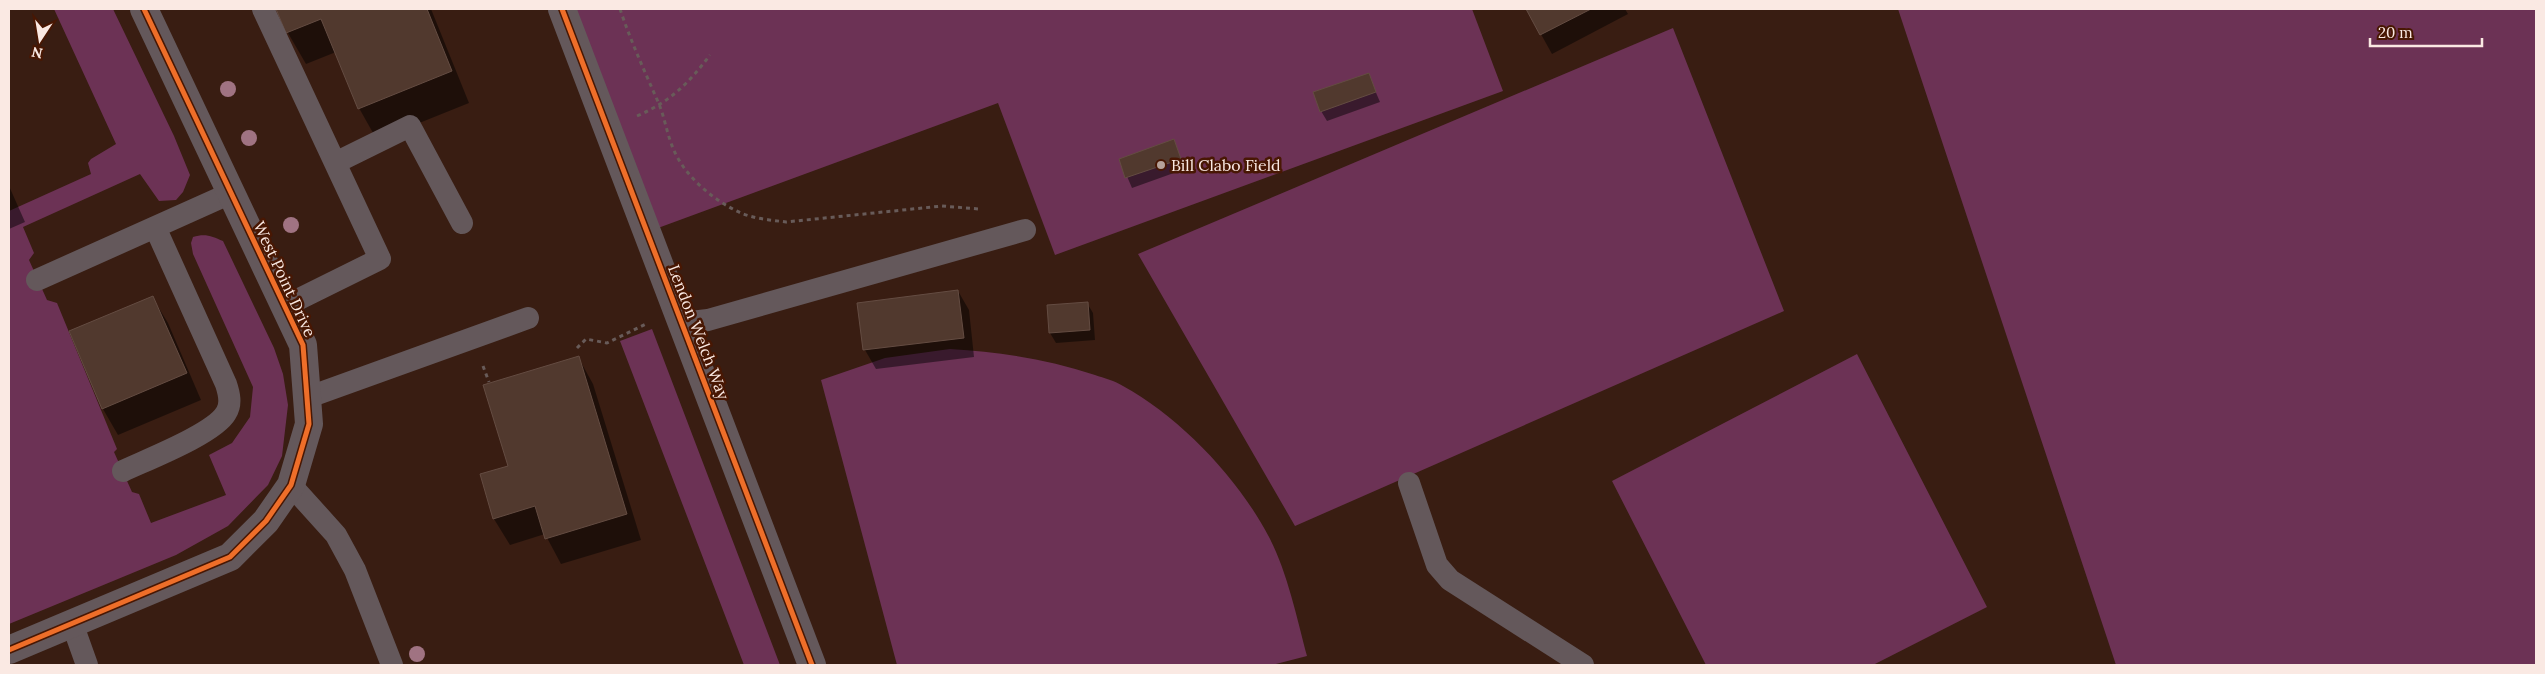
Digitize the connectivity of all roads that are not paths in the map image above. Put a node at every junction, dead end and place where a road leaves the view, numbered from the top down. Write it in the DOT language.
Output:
graph roads {
  1 [pos="144,9"];
  2 [pos="263,9"];
  3 [pos="562,9"];
  4 [pos="335,163"];
  5 [pos="231,193"];
  6 [pos="462,223"];
  7 [pos="155,227"];
  8 [pos="1025,230"];
  9 [pos="37,280"];
  10 [pos="285,306"];
  11 [pos="528,318"];
  12 [pos="682,323"];
  13 [pos="309,397"];
  14 [pos="123,471"];
  15 [pos="1409,483"];
  16 [pos="291,485"];
  17 [pos="72,624"];
  18 [pos="9,650"];
  19 [pos="87,665"];
  20 [pos="392,665"];
  21 [pos="812,665"];
  22 [pos="1583,665"];
  1 -- 5 [label="street, West Point Drive"];
  2 -- 4 [label="lane"];
  3 -- 12 [label="street, Lendon Welch Way"];
  4 -- 6 [label="lane"];
  4 -- 10 [label="lane"];
  5 -- 7 [label="lane"];
  5 -- 10 [label="street, West Point Drive"];
  7 -- 9 [label="lane"];
  7 -- 14 [label="lane"];
  8 -- 12 [label="lane"];
  10 -- 13 [label="street, West Point Drive"];
  11 -- 13 [label="lane"];
  12 -- 21 [label="street, Lendon Welch Way"];
  13 -- 16 [label="street, West Point Drive"];
  15 -- 22 [label="lane"];
  16 -- 17 [label="street, West Point Drive"];
  16 -- 20 [label="lane"];
  17 -- 18 [label="street, West Point Drive"];
  17 -- 19 [label="lane"];
}
